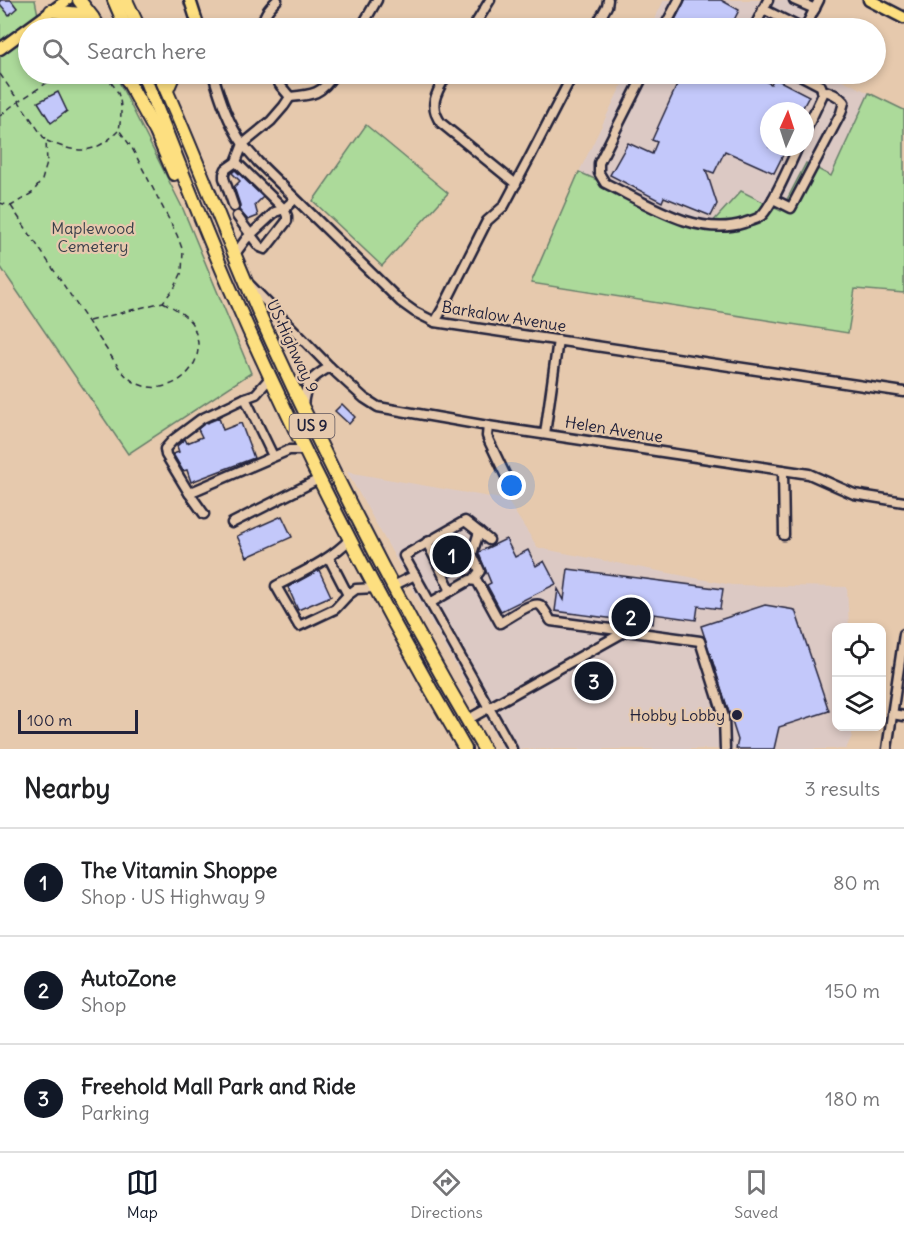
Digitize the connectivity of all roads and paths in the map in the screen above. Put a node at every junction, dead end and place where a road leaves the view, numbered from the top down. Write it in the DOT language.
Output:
graph roads {
  1 [pos="67,0"];
  2 [pos="79,0"];
  3 [pos="114,0"];
  4 [pos="126,0"];
  5 [pos="190,0"];
  6 [pos="277,0"];
  7 [pos="378,0"];
  8 [pos="490,0"];
  9 [pos="608,0"];
  10 [pos="680,0"];
  11 [pos="768,0"];
  12 [pos="794,0"];
  13 [pos="819,0"];
  14 [pos="869,0"];
  15 [pos="763,9"];
  16 [pos="815,9"];
  17 [pos="51,11"];
  18 [pos="42,18"];
  19 [pos="86,18"];
  20 [pos="92,18"];
  21 [pos="122,18"];
  22 [pos="134,18"];
  23 [pos="195,18"];
  24 [pos="264,18"];
  25 [pos="367,18"];
  26 [pos="480,18"];
  27 [pos="601,18"];
  28 [pos="670,18"];
  29 [pos="759,18"];
  30 [pos="782,18"];
  31 [pos="809,18"];
  32 [pos="904,18"];
  33 [pos="18,36"];
  34 [pos="0,49"];
  35 [pos="0,74"];
  36 [pos="45,84"];
  37 [pos="112,84"];
  38 [pos="130,84"];
  39 [pos="147,84"];
  40 [pos="164,84"];
  41 [pos="170,84"];
  42 [pos="216,84"];
  43 [pos="279,84"];
  44 [pos="327,84"];
  45 [pos="442,84"];
  46 [pos="568,84"];
  47 [pos="639,84"];
  48 [pos="816,84"];
  49 [pos="167,90"];
  50 [pos="822,90"];
  51 [pos="290,97"];
  52 [pos="19,101"];
  53 [pos="814,113"];
  54 [pos="0,116"];
  55 [pos="119,130"];
  56 [pos="46,141"];
  57 [pos="243,144"];
  58 [pos="794,156"];
  59 [pos="236,162"];
  60 [pos="516,184"];
  61 [pos="295,198"];
  62 [pos="772,199"];
  63 [pos="0,203"];
  64 [pos="10,206"];
  65 [pos="196,209"];
  66 [pos="284,209"];
  67 [pos="251,235"];
  68 [pos="235,254"];
  69 [pos="244,278"];
  70 [pos="163,302"];
  71 [pos="89,321"];
  72 [pos="435,322"];
  73 [pos="558,340"];
  74 [pos="330,367"];
  75 [pos="270,378"];
  76 [pos="904,392"];
  77 [pos="245,398"];
  78 [pos="303,406"];
  79 [pos="488,426"];
  80 [pos="545,434"];
  81 [pos="304,450"];
  82 [pos="273,456"];
  83 [pos="783,470"];
  84 [pos="319,479"];
  85 [pos="512,489"];
  86 [pos="189,493"];
  87 [pos="904,502"];
  88 [pos="204,514"];
  89 [pos="232,523"];
  90 [pos="479,532"];
  91 [pos="784,535"];
  92 [pos="350,539"];
  93 [pos="489,540"];
  94 [pos="427,542"];
  95 [pos="328,558"];
  96 [pos="415,575"];
  97 [pos="473,580"];
  98 [pos="393,586"];
  99 [pos="375,588"];
  100 [pos="451,591"];
  101 [pos="348,595"];
  102 [pos="430,603"];
  103 [pos="626,631"];
  104 [pos="904,634"];
  105 [pos="490,707"];
  106 [pos="892,714"];
  107 [pos="904,716"];
  108 [pos="467,720"];
  109 [pos="465,749"];
  110 [pos="484,749"];
  111 [pos="512,749"];
  112 [pos="725,749"];
  113 [pos="887,749"];
  1 -- 17 [label="main road"];
  2 -- 20 [label="highway"];
  3 -- 21 [label="highway"];
  4 -- 22 [label="highway"];
  5 -- 23 [label="main road"];
  6 -- 24 [label="street"];
  7 -- 25 [label="street"];
  8 -- 26 [label="street"];
  9 -- 27 [label="street"];
  10 -- 28 [label="street"];
  11 -- 15 [label="street"];
  12 -- 16 [label="street"];
  13 -- 16 [label="street"];
  14 -- 32 [label="main road"];
  15 -- 29 [label="street"];
  15 -- 30 [label="street"];
  16 -- 31 [label="street"];
  17 -- 18 [label="main road"];
  17 -- 19 [label="highway"];
  33 -- 34 [label="main road"];
  35 -- 52 [label="path"];
  36 -- 52 [label="path"];
  37 -- 55 [label="path"];
  38 -- 65 [label="highway"];
  39 -- 65 [label="highway, US Highway 9 / US 9"];
  40 -- 49 [label="highway, US Highway 9 / US 9"];
  41 -- 49 [label="highway"];
  42 -- 57 [label="street, Barkalow Avenue"];
  43 -- 51 [label="street"];
  44 -- 51 [label="street"];
  45 -- 60 [label="street"];
  46 -- 60 [label="street"];
  47 -- 62 [label="street"];
  48 -- 50 [label="street"];
  49 -- 68 [label="highway, US Highway 9 / US 9"];
  50 -- 53 [label="street"];
  50 -- 62 [label="street"];
  51 -- 57 [label="street"];
  52 -- 54 [label="path"];
  52 -- 56 [label="path"];
  55 -- 56 [label="path"];
  55 -- 70 [label="path"];
  56 -- 64 [label="path"];
  57 -- 59 [label="street"];
  57 -- 61 [label="street, Barkalow Avenue"];
  58 -- 62 [label="street"];
  59 -- 66 [label="street"];
  59 -- 67 [label="street"];
  60 -- 72 [label="street"];
  61 -- 66 [label="street"];
  61 -- 72 [label="street, Barkalow Avenue"];
  63 -- 64 [label="path"];
  64 -- 71 [label="path"];
  65 -- 75 [label="highway, US Highway 9 / US 9"];
  66 -- 67 [label="street"];
  66 -- 67 [label="street"];
  67 -- 68 [label="street"];
  68 -- 69 [label="highway, US Highway 9 / US 9"];
  69 -- 74 [label="street, Helen Avenue"];
  69 -- 78 [label="highway, US Highway 9 / US 9"];
  70 -- 71 [label="path"];
  70 -- 71 [label="path"];
  72 -- 73 [label="street, Barkalow Avenue"];
  73 -- 76 [label="street, Barkalow Avenue"];
  73 -- 80 [label="street"];
  74 -- 78 [label="street"];
  74 -- 79 [label="street, Helen Avenue"];
  75 -- 77 [label="street"];
  75 -- 81 [label="highway, US Highway 9 / US 9"];
  77 -- 82 [label="street"];
  77 -- 86 [label="street"];
  78 -- 98 [label="highway, US Highway 9 / US 9"];
  79 -- 80 [label="street, Helen Avenue"];
  79 -- 85 [label="street"];
  80 -- 83 [label="street, Helen Avenue"];
  81 -- 82 [label="street"];
  81 -- 84 [label="highway, US Highway 9 / US 9"];
  82 -- 86 [label="street"];
  83 -- 87 [label="street, Helen Avenue"];
  83 -- 91 [label="street"];
  84 -- 89 [label="street"];
  84 -- 92 [label="highway, US Highway 9 / US 9"];
  86 -- 88 [label="street"];
  90 -- 93 [label="street"];
  90 -- 94 [label="street"];
  90 -- 97 [label="street"];
  92 -- 95 [label="street"];
  92 -- 99 [label="highway, US Highway 9 / US 9"];
  94 -- 96 [label="street"];
  94 -- 100 [label="street"];
  95 -- 101 [label="street"];
  95 -- 101 [label="street"];
  96 -- 98 [label="street"];
  96 -- 102 [label="street"];
  97 -- 100 [label="street"];
  97 -- 103 [label="street"];
  98 -- 108 [label="highway, US Highway 9 / US 9"];
  99 -- 101 [label="street"];
  99 -- 109 [label="highway, US Highway 9 / US 9"];
  100 -- 102 [label="street"];
  102 -- 105 [label="street"];
  103 -- 105 [label="street"];
  103 -- 112 [label="street"];
  104 -- 106 [label="street"];
  105 -- 108 [label="street"];
  105 -- 111 [label="street"];
  106 -- 107 [label="street"];
  106 -- 113 [label="street"];
  108 -- 110 [label="highway, US Highway 9 / US 9"];
}
